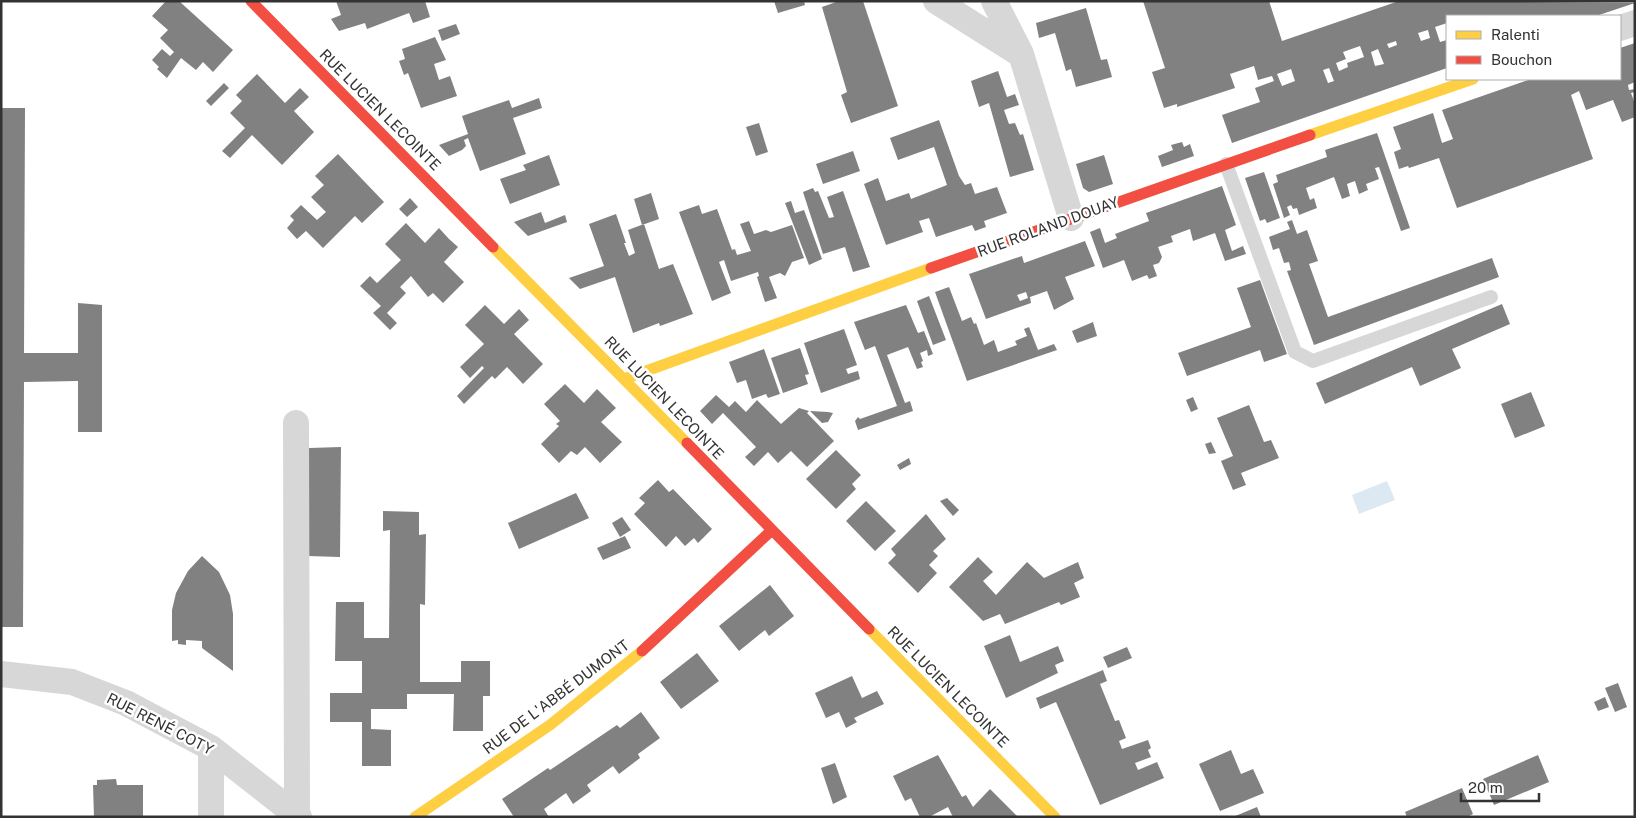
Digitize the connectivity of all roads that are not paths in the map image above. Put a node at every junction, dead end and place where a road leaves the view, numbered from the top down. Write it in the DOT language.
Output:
graph roads {
  1 [pos="252,1"];
  2 [pos="936,1"];
  3 [pos="994,1"];
  4 [pos="1635,23"];
  5 [pos="1621,28"];
  6 [pos="1021,54"];
  7 [pos="1470,80"];
  8 [pos="1226,164"];
  9 [pos="1072,218"];
  10 [pos="1491,297"];
  11 [pos="624,379"];
  12 [pos="296,423"];
  13 [pos="772,530"];
  14 [pos="1,674"];
  15 [pos="211,748"];
  16 [pos="298,815"];
  17 [pos="211,817"];
  18 [pos="415,817"];
  19 [pos="1055,817"];
  1 -- 11 [label="street, RUE LUCIEN LECOINTE"];
  2 -- 6 [label="street"];
  3 -- 6 [label="street"];
  4 -- 5 [label="street"];
  6 -- 9 [label="street"];
  7 -- 8 [label="street, RUE ROLAND DOUAY"];
  8 -- 9 [label="street, RUE ROLAND DOUAY"];
  8 -- 10 [label="lane"];
  9 -- 11 [label="street, RUE ROLAND DOUAY"];
  11 -- 13 [label="street, RUE LUCIEN LECOINTE"];
  12 -- 16 [label="street"];
  13 -- 18 [label="street, RUE DE L'ABBÉ DUMONT"];
  13 -- 19 [label="street, RUE LUCIEN LECOINTE"];
  14 -- 15 [label="street, RUE RENÉ COTY"];
  15 -- 16 [label="street, RUE RENÉ COTY"];
  15 -- 17 [label="street"];
}
